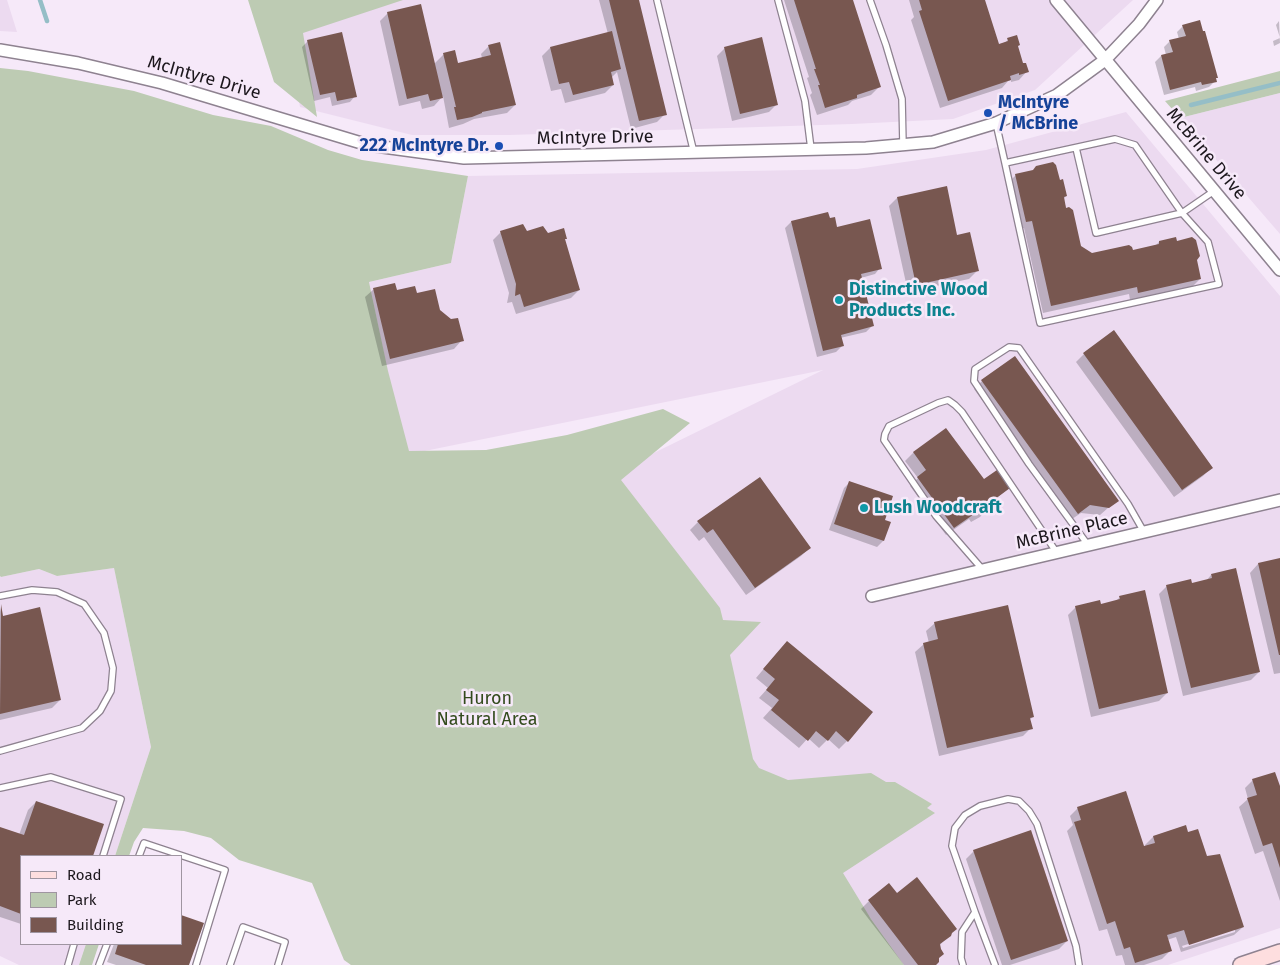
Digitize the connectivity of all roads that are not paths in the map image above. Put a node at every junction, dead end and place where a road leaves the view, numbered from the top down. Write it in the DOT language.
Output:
graph roads {
  1 [pos="657,0"];
  2 [pos="778,0"];
  3 [pos="870,0"];
  4 [pos="1056,0"];
  5 [pos="1157,0"];
  6 [pos="0,50"];
  7 [pos="1105,60"];
  8 [pos="996,124"];
  9 [pos="903,144"];
  10 [pos="1076,148"];
  11 [pos="811,149"];
  12 [pos="694,153"];
  13 [pos="1004,163"];
  14 [pos="1214,191"];
  15 [pos="1182,213"];
  16 [pos="1280,270"];
  17 [pos="1280,500"];
  18 [pos="1144,532"];
  19 [pos="1088,546"];
  20 [pos="1057,553"];
  21 [pos="983,570"];
  22 [pos="0,596"];
  23 [pos="872,596"];
  24 [pos="0,751"];
  25 [pos="0,788"];
  26 [pos="103,855"];
  27 [pos="139,855"];
  28 [pos="178,855"];
  29 [pos="182,856"];
  30 [pos="975,912"];
  31 [pos="74,945"];
  32 [pos="107,945"];
  33 [pos="1280,952"];
  34 [pos="68,965"];
  35 [pos="99,965"];
  36 [pos="196,965"];
  37 [pos="230,965"];
  38 [pos="278,965"];
  39 [pos="963,965"];
  40 [pos="995,965"];
  41 [pos="1079,965"];
  42 [pos="1242,965"];
  1 -- 12 [label="lane"];
  2 -- 11 [label="lane"];
  3 -- 9 [label="lane"];
  4 -- 7 [label="street, McBrine Drive"];
  5 -- 7 [label="street, McIntyre Drive"];
  6 -- 12 [label="street, McIntyre Drive"];
  7 -- 8 [label="street, McIntyre Drive"];
  7 -- 14 [label="street, McBrine Drive"];
  8 -- 9 [label="street, McIntyre Drive"];
  8 -- 13 [label="lane"];
  9 -- 11 [label="street, McIntyre Drive"];
  10 -- 13 [label="lane"];
  10 -- 15 [label="lane"];
  10 -- 15 [label="lane"];
  11 -- 12 [label="street, McIntyre Drive"];
  13 -- 15 [label="lane"];
  14 -- 15 [label="lane"];
  14 -- 16 [label="street, McBrine Drive"];
  17 -- 18 [label="street, McBrine Place"];
  18 -- 19 [label="street, McBrine Place"];
  18 -- 19 [label="lane"];
  19 -- 20 [label="street, McBrine Place"];
  20 -- 21 [label="street, McBrine Place"];
  20 -- 21 [label="lane"];
  21 -- 23 [label="street, McBrine Place"];
  22 -- 24 [label="lane"];
  25 -- 26 [label="lane"];
  27 -- 28 [label="lane"];
  29 -- 36 [label="lane"];
  30 -- 39 [label="lane"];
  30 -- 40 [label="lane"];
  30 -- 41 [label="lane"];
  31 -- 34 [label="lane"];
  32 -- 35 [label="lane"];
  33 -- 42 [label="street"];
  37 -- 38 [label="lane"];
}
